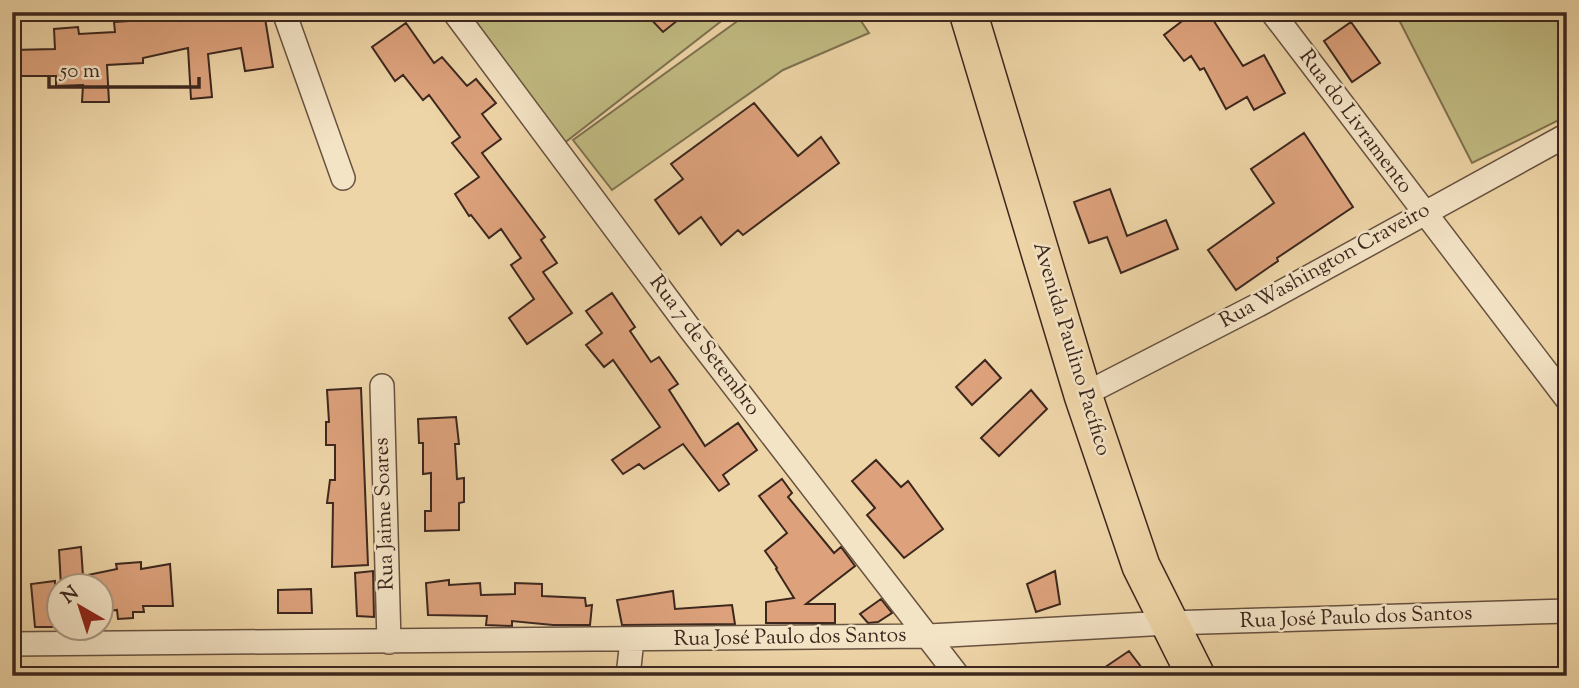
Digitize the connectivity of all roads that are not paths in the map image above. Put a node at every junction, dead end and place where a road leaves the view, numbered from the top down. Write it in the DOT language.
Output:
graph roads {
  1 [pos="284,12"];
  2 [pos="454,12"];
  3 [pos="968,12"];
  4 [pos="1272,12"];
  5 [pos="1567,135"];
  6 [pos="344,178"];
  7 [pos="1424,212"];
  8 [pos="382,386"];
  9 [pos="1083,395"];
  10 [pos="1567,398"];
  11 [pos="1567,611"];
  12 [pos="1168,623"];
  13 [pos="929,636"];
  14 [pos="632,640"];
  15 [pos="389,642"];
  16 [pos="12,644"];
  17 [pos="628,676"];
  18 [pos="958,676"];
  19 [pos="1196,676"];
  1 -- 6 [label="street"];
  2 -- 13 [label="street, Rua 7 de Setembro"];
  3 -- 9 [label="main road, Avenida Paulino Pacífico"];
  4 -- 7 [label="street, Rua do Livramento"];
  5 -- 7 [label="street, Rua Washington Craveiro"];
  7 -- 9 [label="street, Rua Washington Craveiro"];
  7 -- 10 [label="street, Rua do Livramento"];
  8 -- 15 [label="street, Rua Jaime Soares"];
  9 -- 12 [label="main road, Avenida Paulino Pacífico"];
  11 -- 12 [label="street, Rua José Paulo dos Santos"];
  12 -- 13 [label="street, Rua José Paulo dos Santos"];
  12 -- 19 [label="main road, Avenida Paulino Pacífico"];
  13 -- 14 [label="street, Rua José Paulo dos Santos"];
  13 -- 18 [label="street, Rua 7 de Setembro"];
  14 -- 15 [label="street, Rua José Paulo dos Santos"];
  14 -- 17 [label="street"];
  15 -- 16 [label="street, Rua José Paulo dos Santos"];
}
